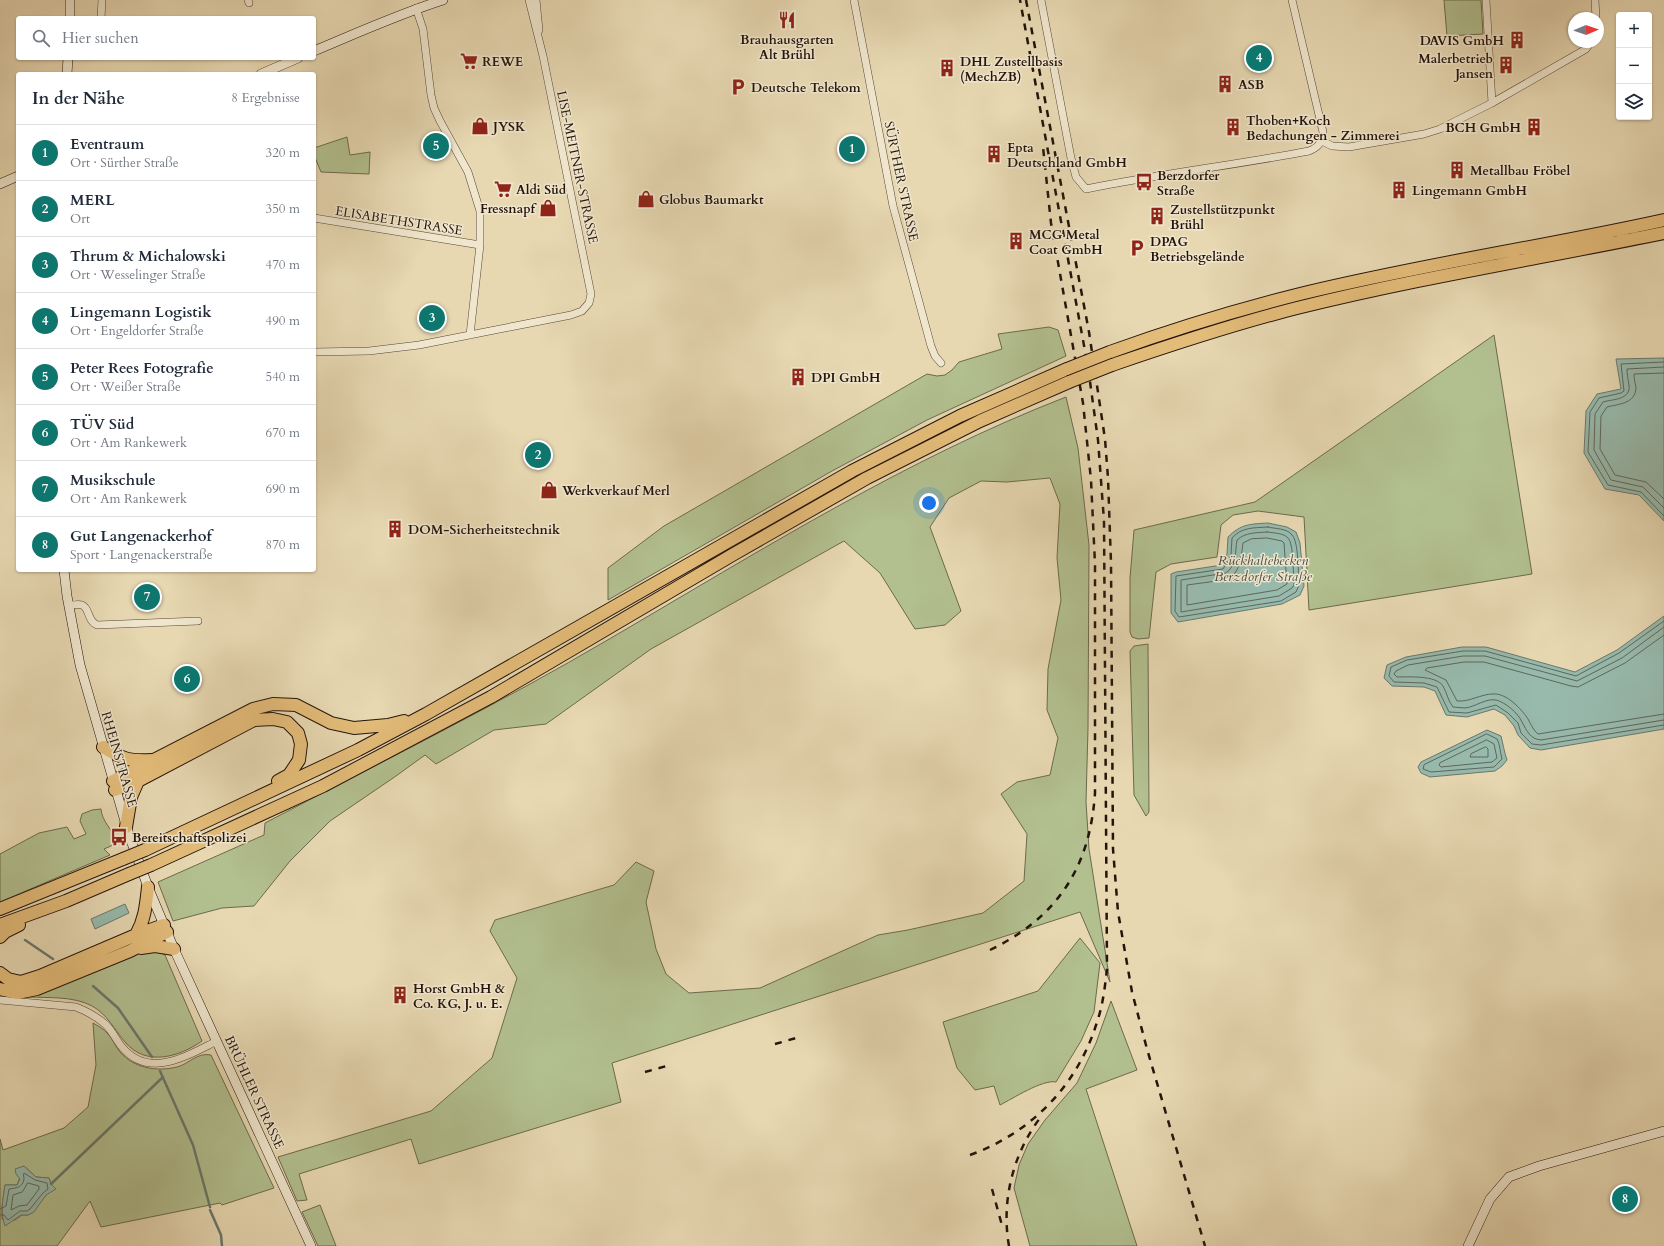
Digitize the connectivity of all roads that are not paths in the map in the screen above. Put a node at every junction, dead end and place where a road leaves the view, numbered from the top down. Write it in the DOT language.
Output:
graph roads {
  1 [pos="70,0"];
  2 [pos="102,0"];
  3 [pos="443,0"];
  4 [pos="529,0"];
  5 [pos="536,0"];
  6 [pos="854,0"];
  7 [pos="1041,0"];
  8 [pos="1292,0"];
  9 [pos="1486,0"];
  10 [pos="1594,0"];
  11 [pos="416,8"];
  12 [pos="1595,12"];
  13 [pos="70,16"];
  14 [pos="101,16"];
  15 [pos="538,36"];
  16 [pos="1587,48"];
  17 [pos="316,50"];
  18 [pos="68,60"];
  19 [pos="293,60"];
  20 [pos="68,72"];
  21 [pos="266,72"];
  22 [pos="1492,103"];
  23 [pos="1322,141"];
  24 [pos="16,177"];
  25 [pos="0,184"];
  26 [pos="316,218"];
  27 [pos="1664,220"];
  28 [pos="1664,233"];
  29 [pos="480,245"];
  30 [pos="470,335"];
  31 [pos="316,352"];
  32 [pos="941,363"];
  33 [pos="64,572"];
  34 [pos="69,606"];
  35 [pos="198,620"];
  36 [pos="426,714"];
  37 [pos="103,747"];
  38 [pos="156,759"];
  39 [pos="138,781"];
  40 [pos="114,786"];
  41 [pos="221,815"];
  42 [pos="126,827"];
  43 [pos="148,887"];
  44 [pos="66,901"];
  45 [pos="0,909"];
  46 [pos="0,925"];
  47 [pos="165,928"];
  48 [pos="136,935"];
  49 [pos="0,937"];
  50 [pos="174,949"];
  51 [pos="130,951"];
  52 [pos="0,973"];
  53 [pos="0,990"];
  54 [pos="0,1000"];
  55 [pos="217,1041"];
  56 [pos="1664,1131"];
  57 [pos="311,1246"];
  58 [pos="1468,1246"];
  1 -- 13 [label="main road"];
  2 -- 14 [label="street"];
  3 -- 11 [label="main road"];
  4 -- 15 [label="street, LISE-MEITNER-STRASSE"];
  5 -- 15 [label="street, LISE-MEITNER-STRASSE"];
  6 -- 32 [label="street, SÜRTHER STRASSE"];
  7 -- 23 [label="street"];
  8 -- 23 [label="street"];
  9 -- 22 [label="street"];
  10 -- 12 [label="street"];
  11 -- 17 [label="main road"];
  11 -- 29 [label="street"];
  15 -- 30 [label="street, LISE-MEITNER-STRASSE"];
  16 -- 22 [label="street"];
  18 -- 20 [label="main road"];
  19 -- 21 [label="main road"];
  22 -- 23 [label="street"];
  24 -- 25 [label="main road"];
  26 -- 29 [label="street, ELISABETHSTRASSE"];
  27 -- 36 [label="highway, bridge"];
  28 -- 44 [label="highway, bridge"];
  29 -- 30 [label="street"];
  30 -- 31 [label="street"];
  33 -- 34 [label="main road, RHEINSTRASSE"];
  34 -- 35 [label="street"];
  34 -- 37 [label="main road, RHEINSTRASSE"];
  36 -- 38 [label="highway"];
  36 -- 41 [label="highway"];
  37 -- 38 [label="highway"];
  37 -- 40 [label="main road, RHEINSTRASSE"];
  38 -- 40 [label="highway"];
  39 -- 40 [label="highway"];
  39 -- 41 [label="highway"];
  39 -- 42 [label="highway"];
  40 -- 42 [label="main road, RHEINSTRASSE"];
  41 -- 45 [label="highway, bridge"];
  42 -- 43 [label="main road, RHEINSTRASSE"];
  43 -- 47 [label="main road, RHEINSTRASSE"];
  43 -- 48 [label="highway"];
  44 -- 46 [label="highway"];
  44 -- 49 [label="highway"];
  47 -- 48 [label="highway"];
  47 -- 50 [label="main road, RHEINSTRASSE"];
  47 -- 51 [label="highway"];
  48 -- 52 [label="highway"];
  50 -- 51 [label="highway"];
  50 -- 55 [label="main road, BRÜHLER STRASSE"];
  51 -- 53 [label="highway"];
  54 -- 55 [label="street"];
  55 -- 57 [label="main road, BRÜHLER STRASSE"];
  56 -- 58 [label="main road"];
}
